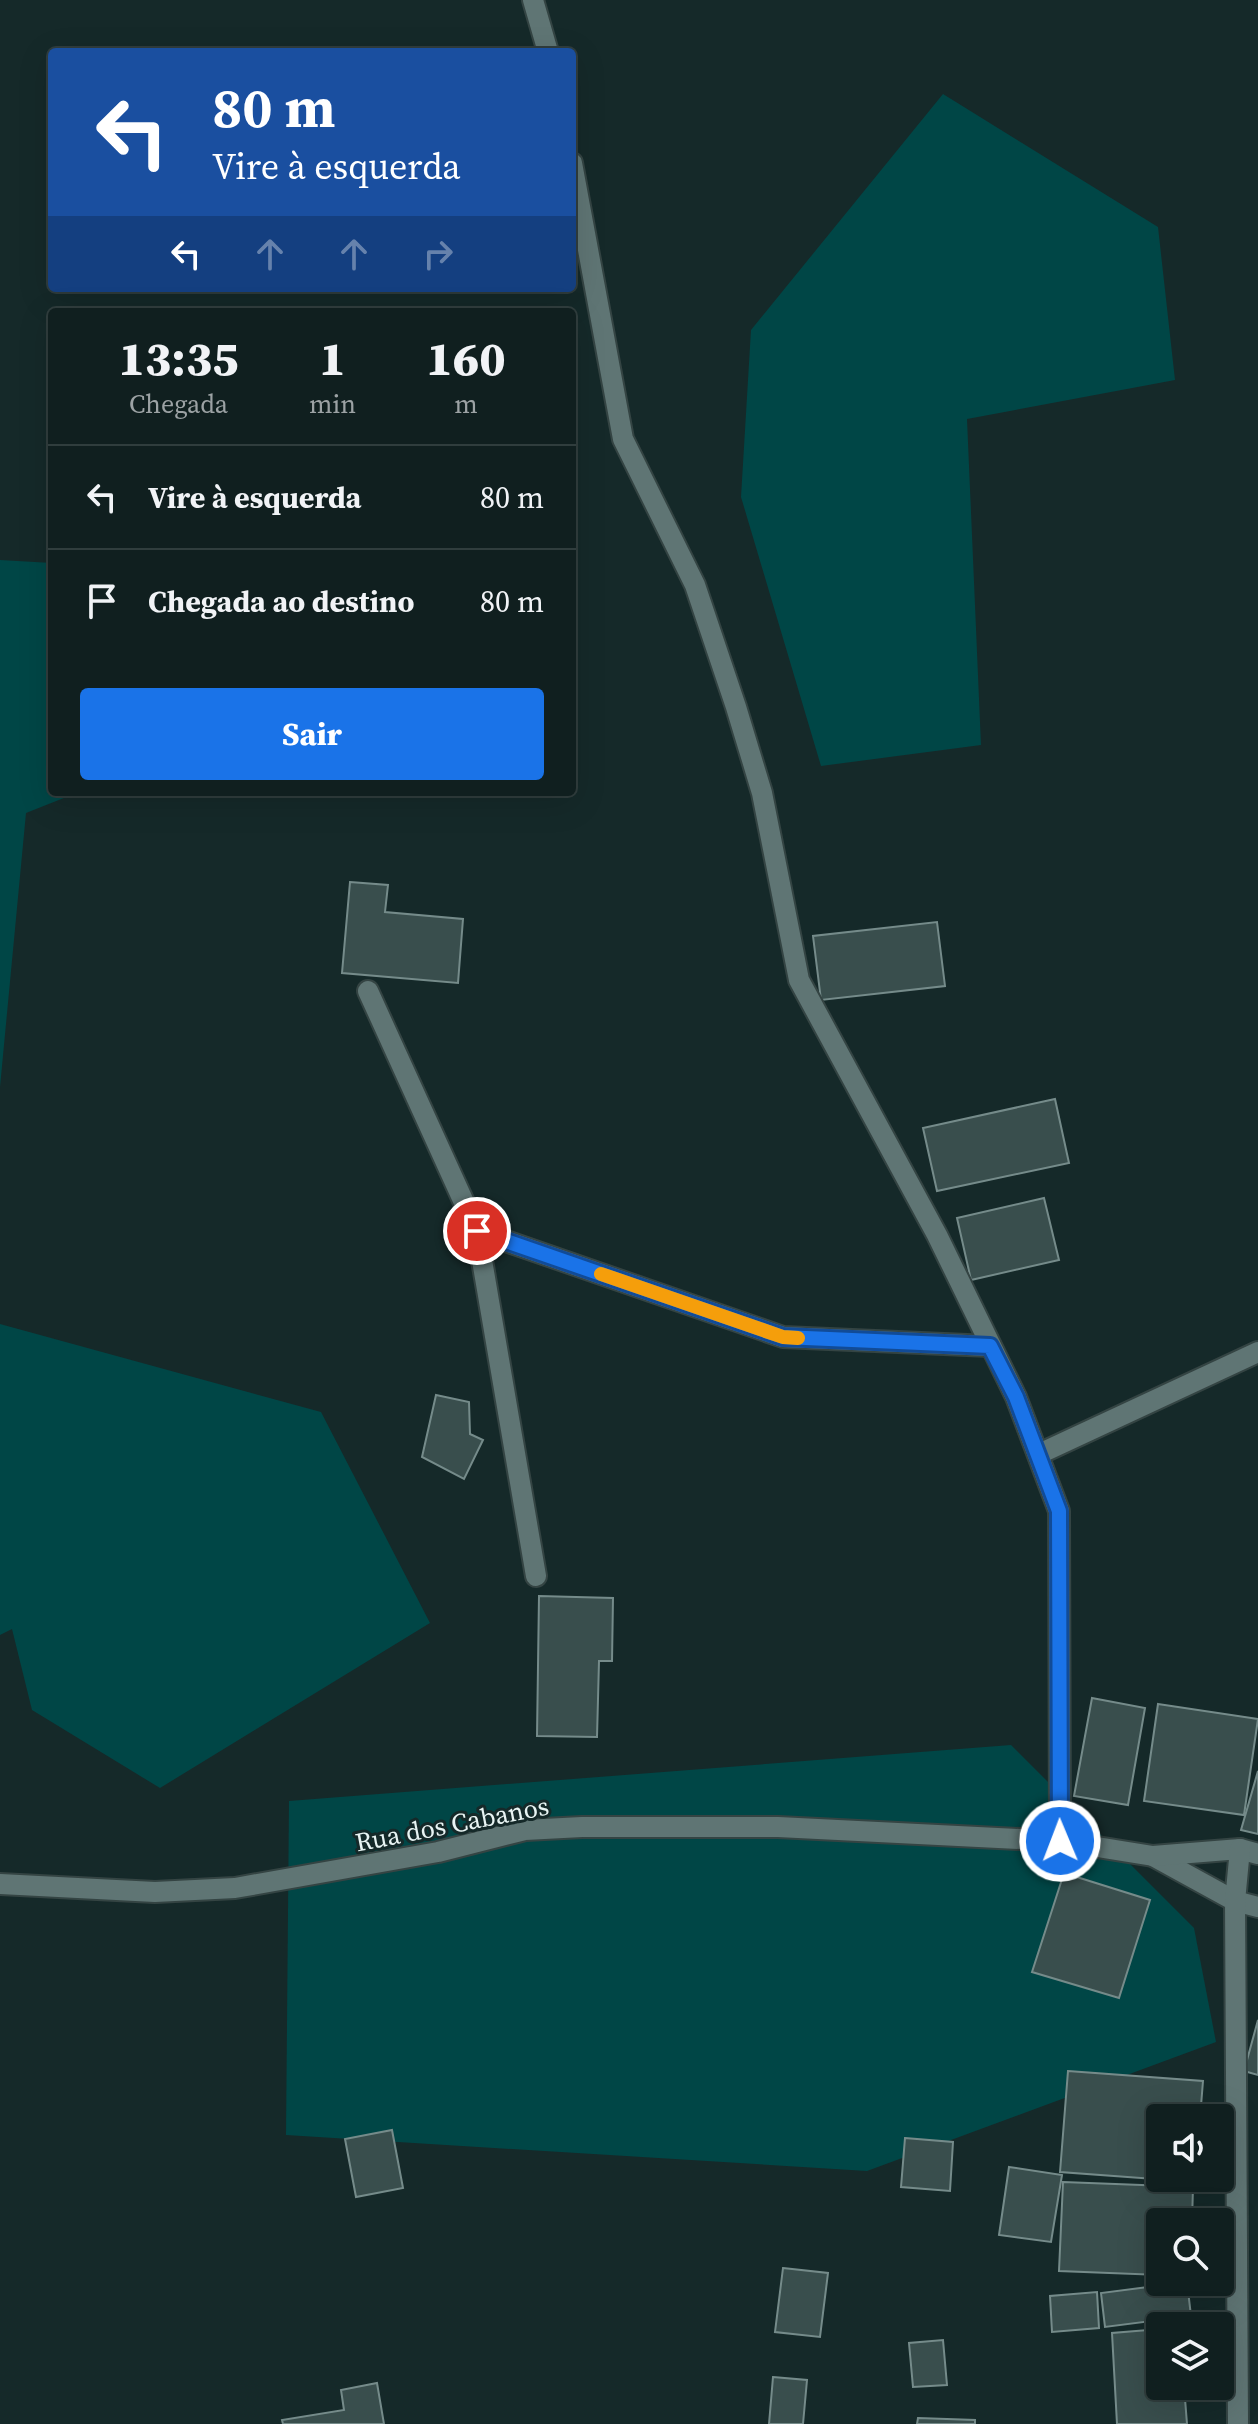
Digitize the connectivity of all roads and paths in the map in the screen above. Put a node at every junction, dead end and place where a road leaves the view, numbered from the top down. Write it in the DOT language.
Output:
graph roads {
  1 [pos="533,0"];
  2 [pos="547,48"];
  3 [pos="576,185"];
  4 [pos="368,991"];
  5 [pos="477,1231"];
  6 [pos="990,1346"];
  7 [pos="1258,1352"];
  8 [pos="1039,1454"];
  9 [pos="536,1576"];
  10 [pos="1060,1841"];
  11 [pos="1249,1851"];
  12 [pos="1153,1856"];
  13 [pos="0,1884"];
  14 [pos="1235,1901"];
  15 [pos="1258,1907"];
  16 [pos="1238,2424"];
  1 -- 2 [label="street"];
  3 -- 6 [label="street"];
  4 -- 5 [label="street"];
  5 -- 6 [label="street"];
  5 -- 9 [label="street"];
  6 -- 8 [label="street"];
  7 -- 8 [label="street"];
  8 -- 10 [label="street"];
  10 -- 12 [label="street, Rua dos Cabanos"];
  10 -- 13 [label="street, Rua dos Cabanos"];
  11 -- 12 [label="street"];
  11 -- 14 [label="street"];
  12 -- 14 [label="street"];
  14 -- 15 [label="street"];
  14 -- 16 [label="street"];
}
